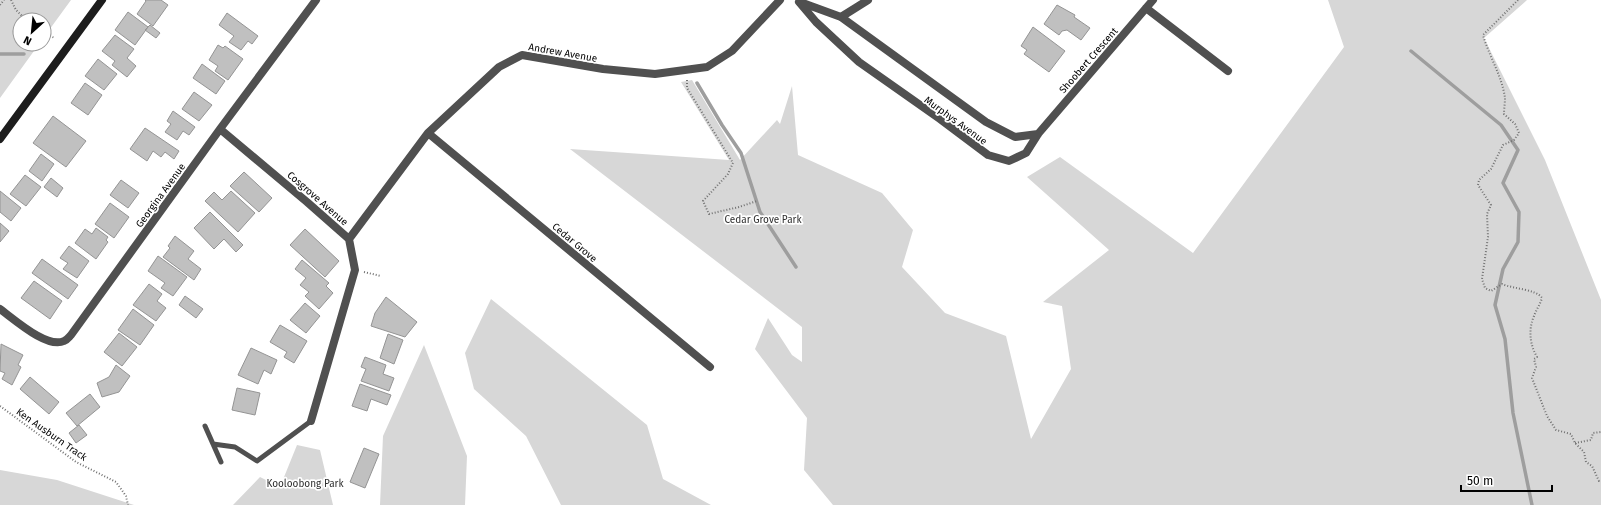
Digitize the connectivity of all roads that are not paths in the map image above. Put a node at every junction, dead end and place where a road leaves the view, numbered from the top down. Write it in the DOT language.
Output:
graph roads {
  1 [pos="102,0"];
  2 [pos="316,0"];
  3 [pos="780,0"];
  4 [pos="868,0"];
  5 [pos="1152,0"];
  6 [pos="797,1"];
  7 [pos="1146,8"];
  8 [pos="840,17"];
  9 [pos="1228,71"];
  10 [pos="220,129"];
  11 [pos="428,133"];
  12 [pos="1038,134"];
  13 [pos="0,138"];
  14 [pos="349,239"];
  15 [pos="0,309"];
  16 [pos="710,367"];
  17 [pos="311,421"];
  18 [pos="205,426"];
  19 [pos="213,444"];
  20 [pos="221,462"];
  1 -- 13 [label="main road"];
  2 -- 10 [label="street, Georgina Avenue"];
  3 -- 11 [label="street, Andrew Avenue"];
  4 -- 8 [label="street"];
  5 -- 7 [label="street, Shoobert Crescent"];
  6 -- 8 [label="street, Murphys Avenue"];
  6 -- 12 [label="street, Murphys Avenue"];
  7 -- 9 [label="street"];
  7 -- 12 [label="street, Shoobert Crescent"];
  8 -- 12 [label="street, Murphys Avenue"];
  10 -- 14 [label="street, Cosgrove Avenue"];
  10 -- 15 [label="street, Georgina Avenue"];
  11 -- 14 [label="street, Andrew Avenue"];
  11 -- 16 [label="street, Cedar Grove"];
  14 -- 17 [label="street, Cosgrove Avenue"];
  17 -- 19 [label="lane"];
  18 -- 19 [label="lane"];
  19 -- 20 [label="lane"];
}
